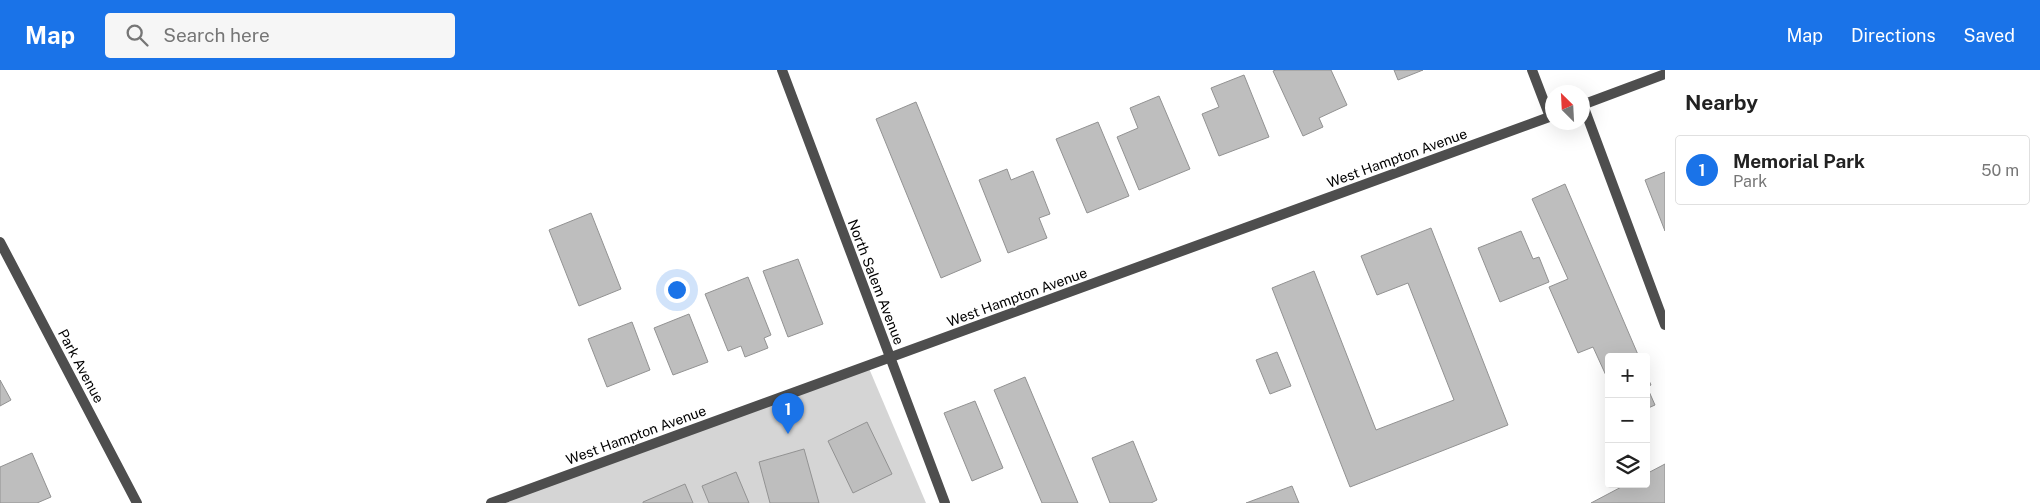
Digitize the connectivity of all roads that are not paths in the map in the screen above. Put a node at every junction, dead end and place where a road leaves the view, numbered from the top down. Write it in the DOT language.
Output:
graph roads {
  1 [pos="782,70"];
  2 [pos="1532,70"];
  3 [pos="1665,74"];
  4 [pos="1545,101"];
  5 [pos="1590,102"];
  6 [pos="1545,118"];
  7 [pos="1590,124"];
  8 [pos="0,242"];
  9 [pos="1665,325"];
  10 [pos="890,358"];
  11 [pos="137,503"];
  12 [pos="491,503"];
  13 [pos="945,503"];
  1 -- 10 [label="street, North Salem Avenue"];
  2 -- 4 [label="street"];
  3 -- 5 [label="street"];
  6 -- 10 [label="street, West Hampton Avenue"];
  7 -- 9 [label="street"];
  8 -- 11 [label="street, Park Avenue"];
  10 -- 12 [label="street, West Hampton Avenue"];
  10 -- 13 [label="street, North Salem Avenue"];
}
